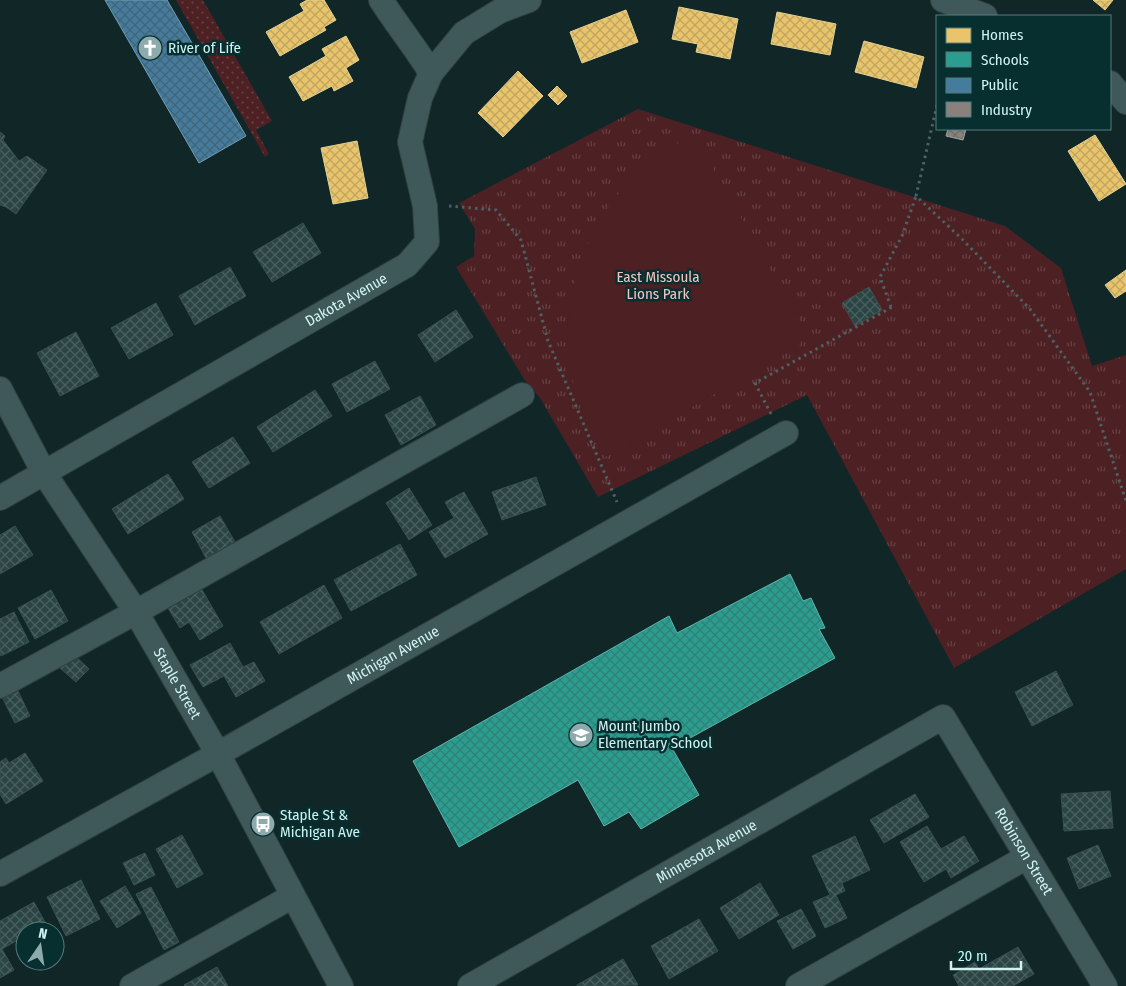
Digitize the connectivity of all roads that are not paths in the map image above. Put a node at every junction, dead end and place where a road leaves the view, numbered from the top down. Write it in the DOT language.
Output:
graph roads {
  1 [pos="381,0"];
  2 [pos="529,0"];
  3 [pos="943,0"];
  4 [pos="981,15"];
  5 [pos="431,72"];
  6 [pos="1111,84"];
  7 [pos="1126,102"];
  8 [pos="0,389"];
  9 [pos="522,395"];
  10 [pos="784,434"];
  11 [pos="44,473"];
  12 [pos="0,498"];
  13 [pos="136,612"];
  14 [pos="0,686"];
  15 [pos="943,717"];
  16 [pos="218,754"];
  17 [pos="1027,857"];
  18 [pos="0,874"];
  19 [pos="293,896"];
  20 [pos="132,986"];
  21 [pos="341,986"];
  22 [pos="470,986"];
  23 [pos="798,986"];
  24 [pos="1104,986"];
  1 -- 5 [label="street"];
  2 -- 5 [label="street, Dakota Avenue"];
  3 -- 4 [label="street"];
  5 -- 11 [label="street, Dakota Avenue"];
  6 -- 7 [label="street"];
  8 -- 11 [label="street, Staple Street"];
  9 -- 13 [label="street"];
  10 -- 16 [label="street, Michigan Avenue"];
  11 -- 12 [label="street, Dakota Avenue"];
  11 -- 13 [label="street, Staple Street"];
  13 -- 14 [label="street"];
  13 -- 16 [label="street, Staple Street"];
  15 -- 17 [label="street, Robinson Street"];
  15 -- 22 [label="street, Minnesota Avenue"];
  16 -- 18 [label="street, Michigan Avenue"];
  16 -- 19 [label="street, Staple Street"];
  17 -- 23 [label="street"];
  17 -- 24 [label="street, Robinson Street"];
  19 -- 20 [label="street"];
  19 -- 21 [label="street, Staple Street"];
}
